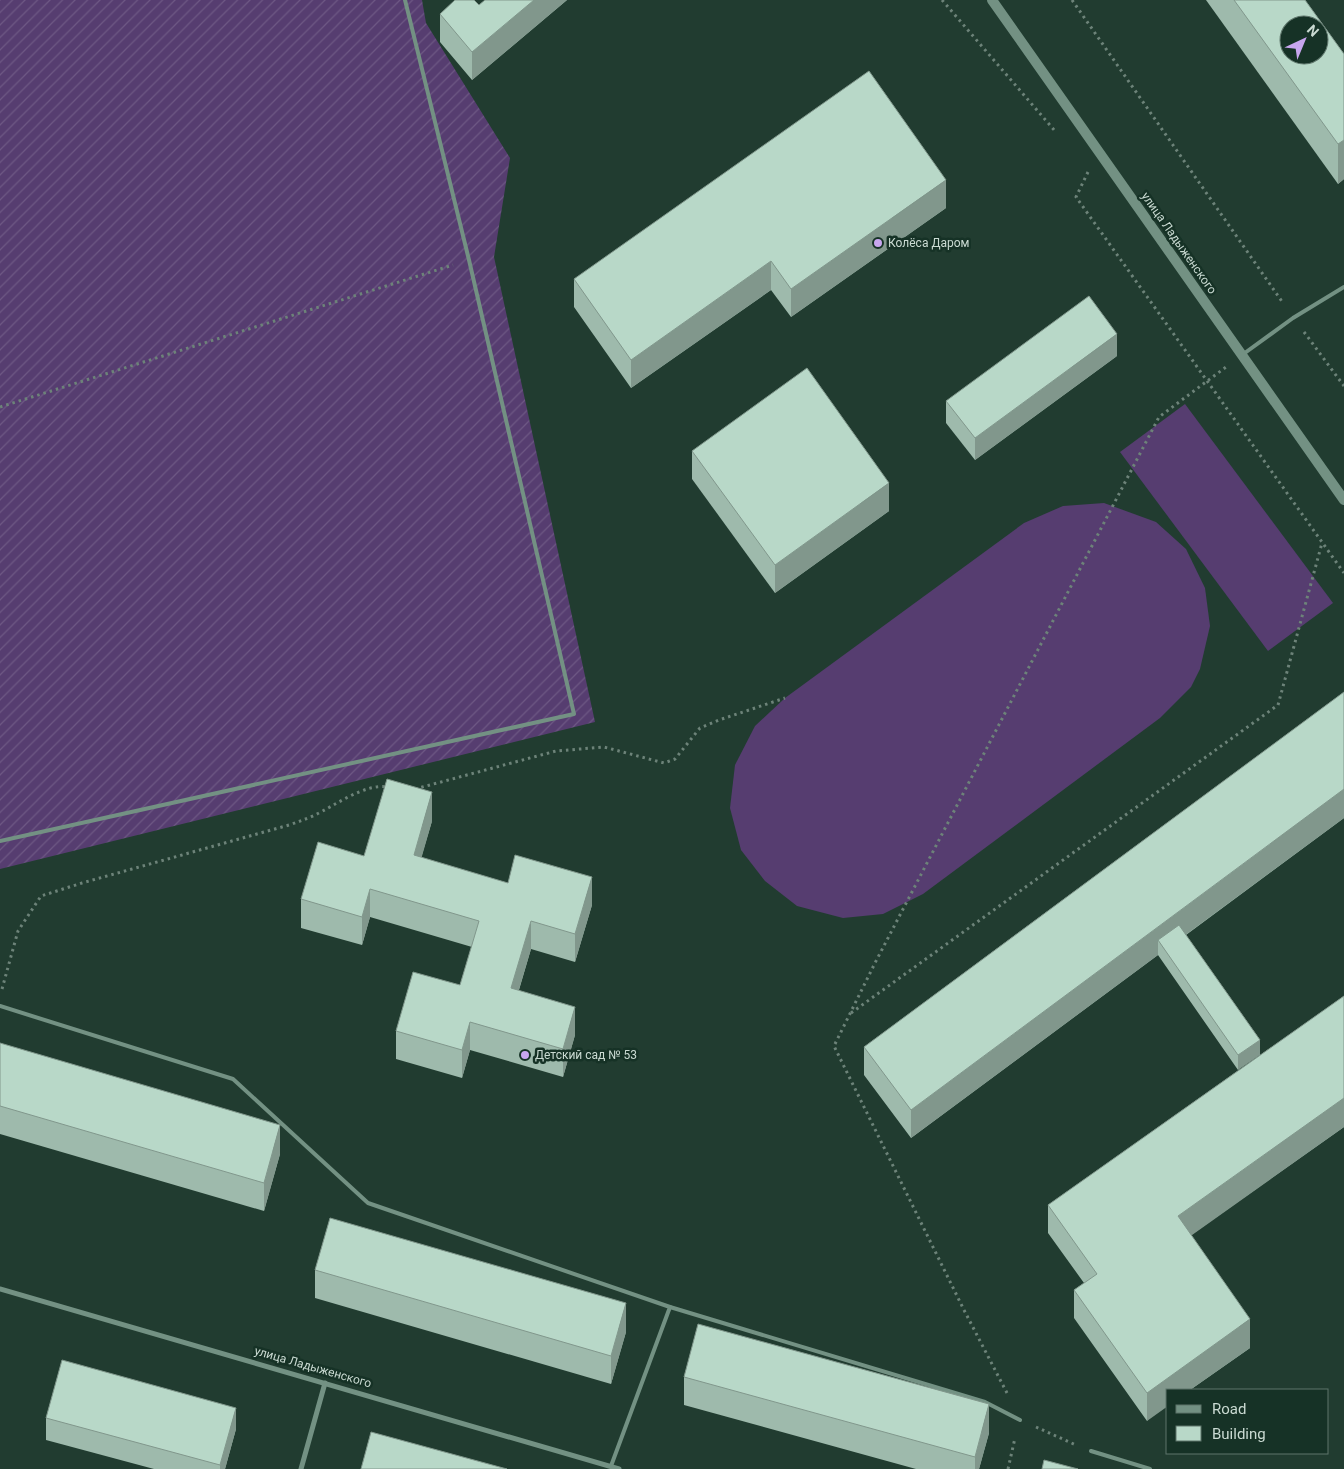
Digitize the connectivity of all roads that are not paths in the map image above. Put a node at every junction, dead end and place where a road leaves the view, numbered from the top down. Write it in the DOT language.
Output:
graph roads {
  1 [pos="405,0"];
  2 [pos="992,0"];
  3 [pos="1344,287"];
  4 [pos="1242,354"];
  5 [pos="1344,500"];
  6 [pos="0,841"];
  7 [pos="0,1006"];
  8 [pos="0,1289"];
  9 [pos="670,1307"];
  10 [pos="325,1383"];
  11 [pos="1020,1420"];
  12 [pos="1091,1452"];
  13 [pos="611,1466"];
  14 [pos="301,1469"];
  15 [pos="619,1469"];
  16 [pos="1150,1469"];
  1 -- 6 [label="lane"];
  2 -- 4 [label="street, улица Ладыженского"];
  3 -- 4 [label="lane"];
  4 -- 5 [label="street, улица Ладыженского"];
  7 -- 9 [label="lane"];
  8 -- 10 [label="street, улица Ладыженского"];
  9 -- 11 [label="lane"];
  9 -- 13 [label="lane"];
  10 -- 13 [label="street, улица Ладыженского"];
  10 -- 14 [label="street"];
  12 -- 16 [label="lane"];
  13 -- 15 [label="street, улица Ладыженского"];
}
